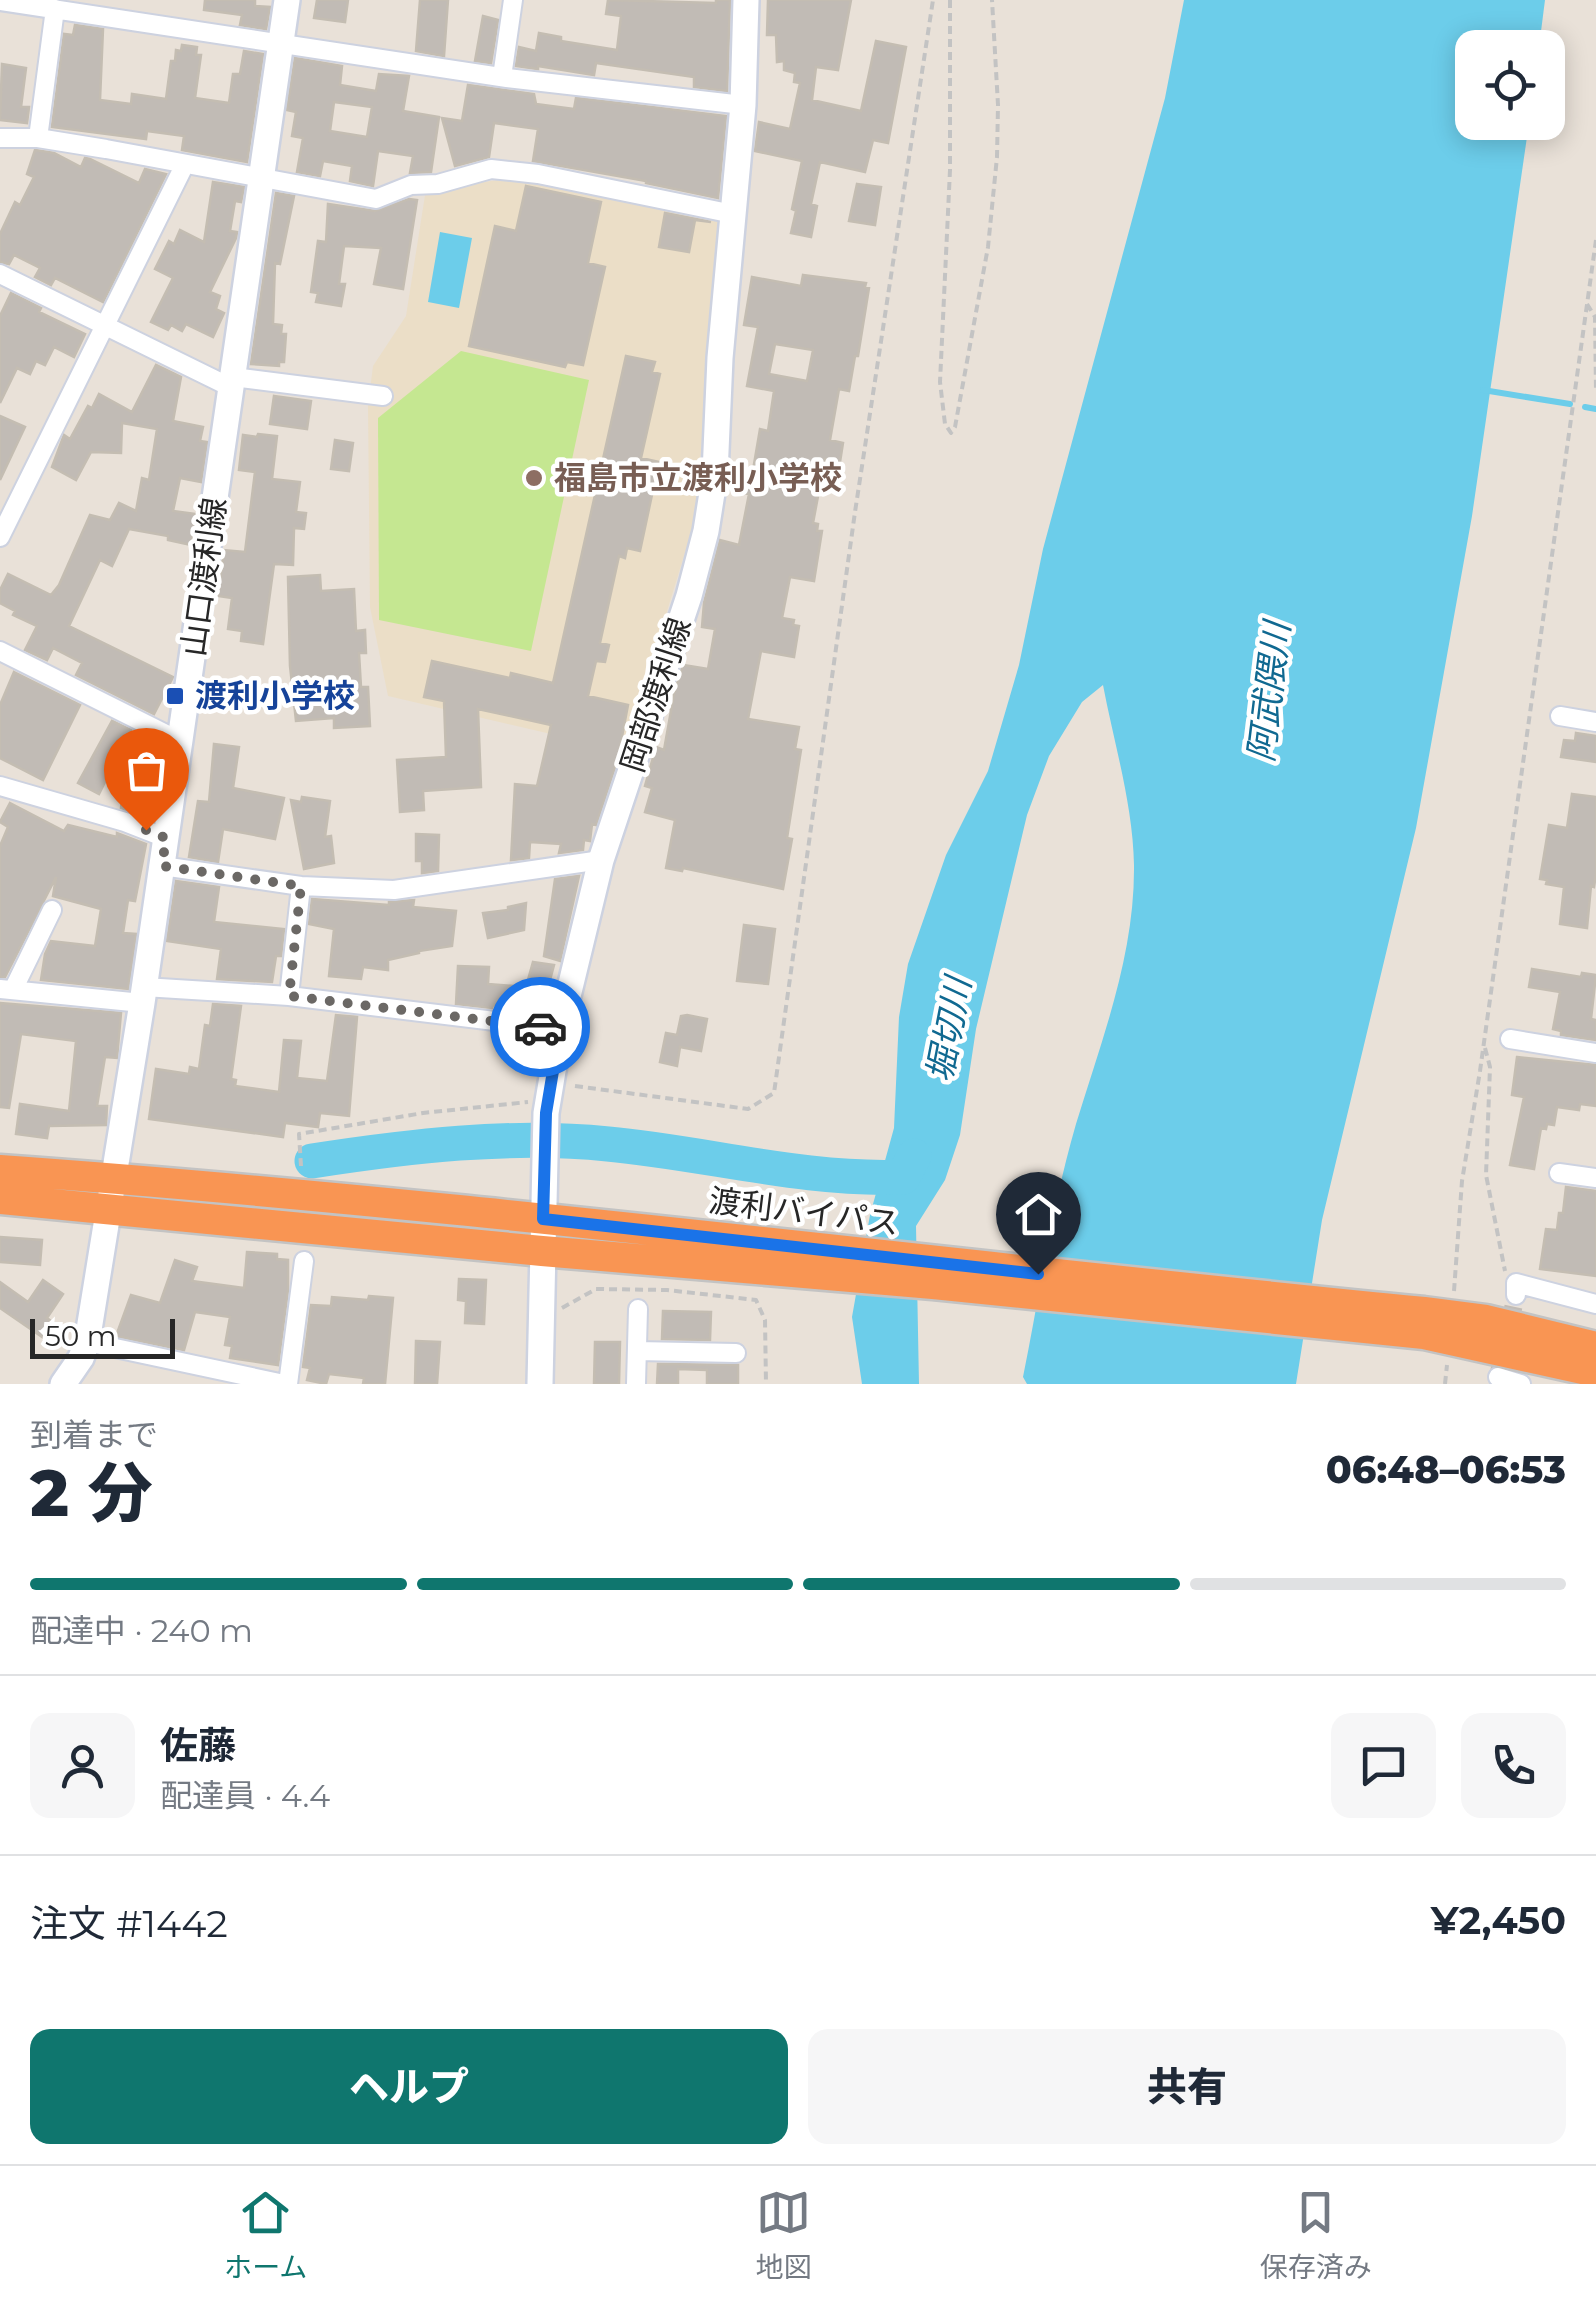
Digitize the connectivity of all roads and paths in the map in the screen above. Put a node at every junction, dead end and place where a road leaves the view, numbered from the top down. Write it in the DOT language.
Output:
graph roads {
  1 [pos="287,0"];
  2 [pos="513,0"];
  3 [pos="746,0"];
  4 [pos="933,0"];
  5 [pos="950,0"];
  6 [pos="992,0"];
  7 [pos="0,2"];
  8 [pos="58,6"];
  9 [pos="280,43"];
  10 [pos="502,77"];
  11 [pos="743,105"];
  12 [pos="0,138"];
  13 [pos="38,138"];
  14 [pos="184,166"];
  15 [pos="261,176"];
  16 [pos="732,214"];
  17 [pos="1596,240"];
  18 [pos="0,274"];
  19 [pos="1587,304"];
  20 [pos="104,327"];
  21 [pos="232,383"];
  22 [pos="1596,391"];
  23 [pos="383,396"];
  24 [pos="0,537"];
  25 [pos="0,650"];
  26 [pos="1560,716"];
  27 [pos="1596,722"];
  28 [pos="180,741"];
  29 [pos="0,786"];
  30 [pos="166,838"];
  31 [pos="601,860"];
  32 [pos="162,866"];
  33 [pos="301,886"];
  34 [pos="52,910"];
  35 [pos="6,990"];
  36 [pos="143,995"];
  37 [pos="289,996"];
  38 [pos="560,1029"];
  39 [pos="1510,1039"];
  40 [pos="1484,1044"];
  41 [pos="1596,1053"];
  42 [pos="548,1099"];
  43 [pos="300,1166"];
  44 [pos="0,1170"];
  45 [pos="1559,1173"];
  46 [pos="1596,1178"];
  47 [pos="110,1193"];
  48 [pos="0,1199"];
  49 [pos="543,1219"];
  50 [pos="542,1252"];
  51 [pos="785,1258"];
  52 [pos="304,1261"];
  53 [pos="1505,1278"];
  54 [pos="1516,1294"];
  55 [pos="1596,1304"];
  56 [pos="638,1310"];
  57 [pos="541,1320"];
  58 [pos="1437,1325"];
  59 [pos="87,1342"];
  60 [pos="1596,1346"];
  61 [pos="637,1350"];
  62 [pos="736,1353"];
  63 [pos="1596,1372"];
  64 [pos="1498,1377"];
  65 [pos="64,1384"];
  66 [pos="286,1384"];
  67 [pos="540,1384"];
  68 [pos="636,1384"];
  69 [pos="766,1384"];
  70 [pos="1445,1384"];
  71 [pos="1522,1384"];
  1 -- 9 [label="main road, 山口渡利線"];
  2 -- 10 [label="street"];
  3 -- 11 [label="main road, 岡部渡利線"];
  4 -- 42 [label="path"];
  5 -- 6 [label="path"];
  7 -- 8 [label="street"];
  8 -- 9 [label="street"];
  8 -- 13 [label="street"];
  9 -- 10 [label="street"];
  9 -- 15 [label="main road, 山口渡利線"];
  10 -- 11 [label="street"];
  11 -- 16 [label="main road, 岡部渡利線"];
  12 -- 13 [label="street"];
  13 -- 14 [label="street"];
  14 -- 15 [label="street"];
  14 -- 20 [label="street"];
  15 -- 16 [label="street"];
  15 -- 21 [label="main road, 山口渡利線"];
  16 -- 31 [label="main road, 岡部渡利線"];
  17 -- 19 [label="path"];
  18 -- 20 [label="street"];
  19 -- 22 [label="path"];
  19 -- 40 [label="path"];
  20 -- 21 [label="street"];
  20 -- 24 [label="street"];
  21 -- 23 [label="street"];
  21 -- 28 [label="main road, 山口渡利線"];
  25 -- 28 [label="street"];
  26 -- 27 [label="street"];
  28 -- 30 [label="main road, 山口渡利線"];
  29 -- 30 [label="street"];
  30 -- 32 [label="main road, 山口渡利線"];
  31 -- 33 [label="street"];
  31 -- 38 [label="main road, 岡部渡利線"];
  32 -- 33 [label="street"];
  32 -- 36 [label="main road, 山口渡利線"];
  33 -- 37 [label="street"];
  34 -- 35 [label="street"];
  35 -- 36 [label="street"];
  36 -- 37 [label="street"];
  36 -- 47 [label="main road, 山口渡利線"];
  37 -- 38 [label="street"];
  38 -- 42 [label="main road, 岡部渡利線"];
  39 -- 41 [label="street"];
  40 -- 53 [label="path"];
  40 -- 58 [label="path"];
  42 -- 43 [label="path"];
  42 -- 49 [label="main road, 岡部渡利線"];
  44 -- 47 [label="highway, 渡利バイパス"];
  45 -- 46 [label="street"];
  47 -- 48 [label="highway, 渡利バイパス"];
  47 -- 49 [label="highway, 渡利バイパス"];
  47 -- 50 [label="highway, 渡利バイパス"];
  47 -- 59 [label="main road, 山口渡利線"];
  49 -- 50 [label="main road, 岡部渡利線"];
  49 -- 51 [label="highway, 渡利バイパス"];
  50 -- 51 [label="highway, 渡利バイパス"];
  50 -- 57 [label="main road, 岡部渡利線"];
  51 -- 58 [label="highway, 渡利バイパス"];
  52 -- 66 [label="street"];
  54 -- 55 [label="street"];
  56 -- 61 [label="street"];
  57 -- 67 [label="main road, 岡部渡利線"];
  57 -- 69 [label="path"];
  58 -- 60 [label="highway, 渡利バイパス"];
  58 -- 63 [label="highway, 渡利バイパス"];
  58 -- 70 [label="path"];
  59 -- 65 [label="main road, 山口渡利線"];
  59 -- 66 [label="street"];
  61 -- 62 [label="street"];
  61 -- 68 [label="street"];
  64 -- 71 [label="street"];
}
